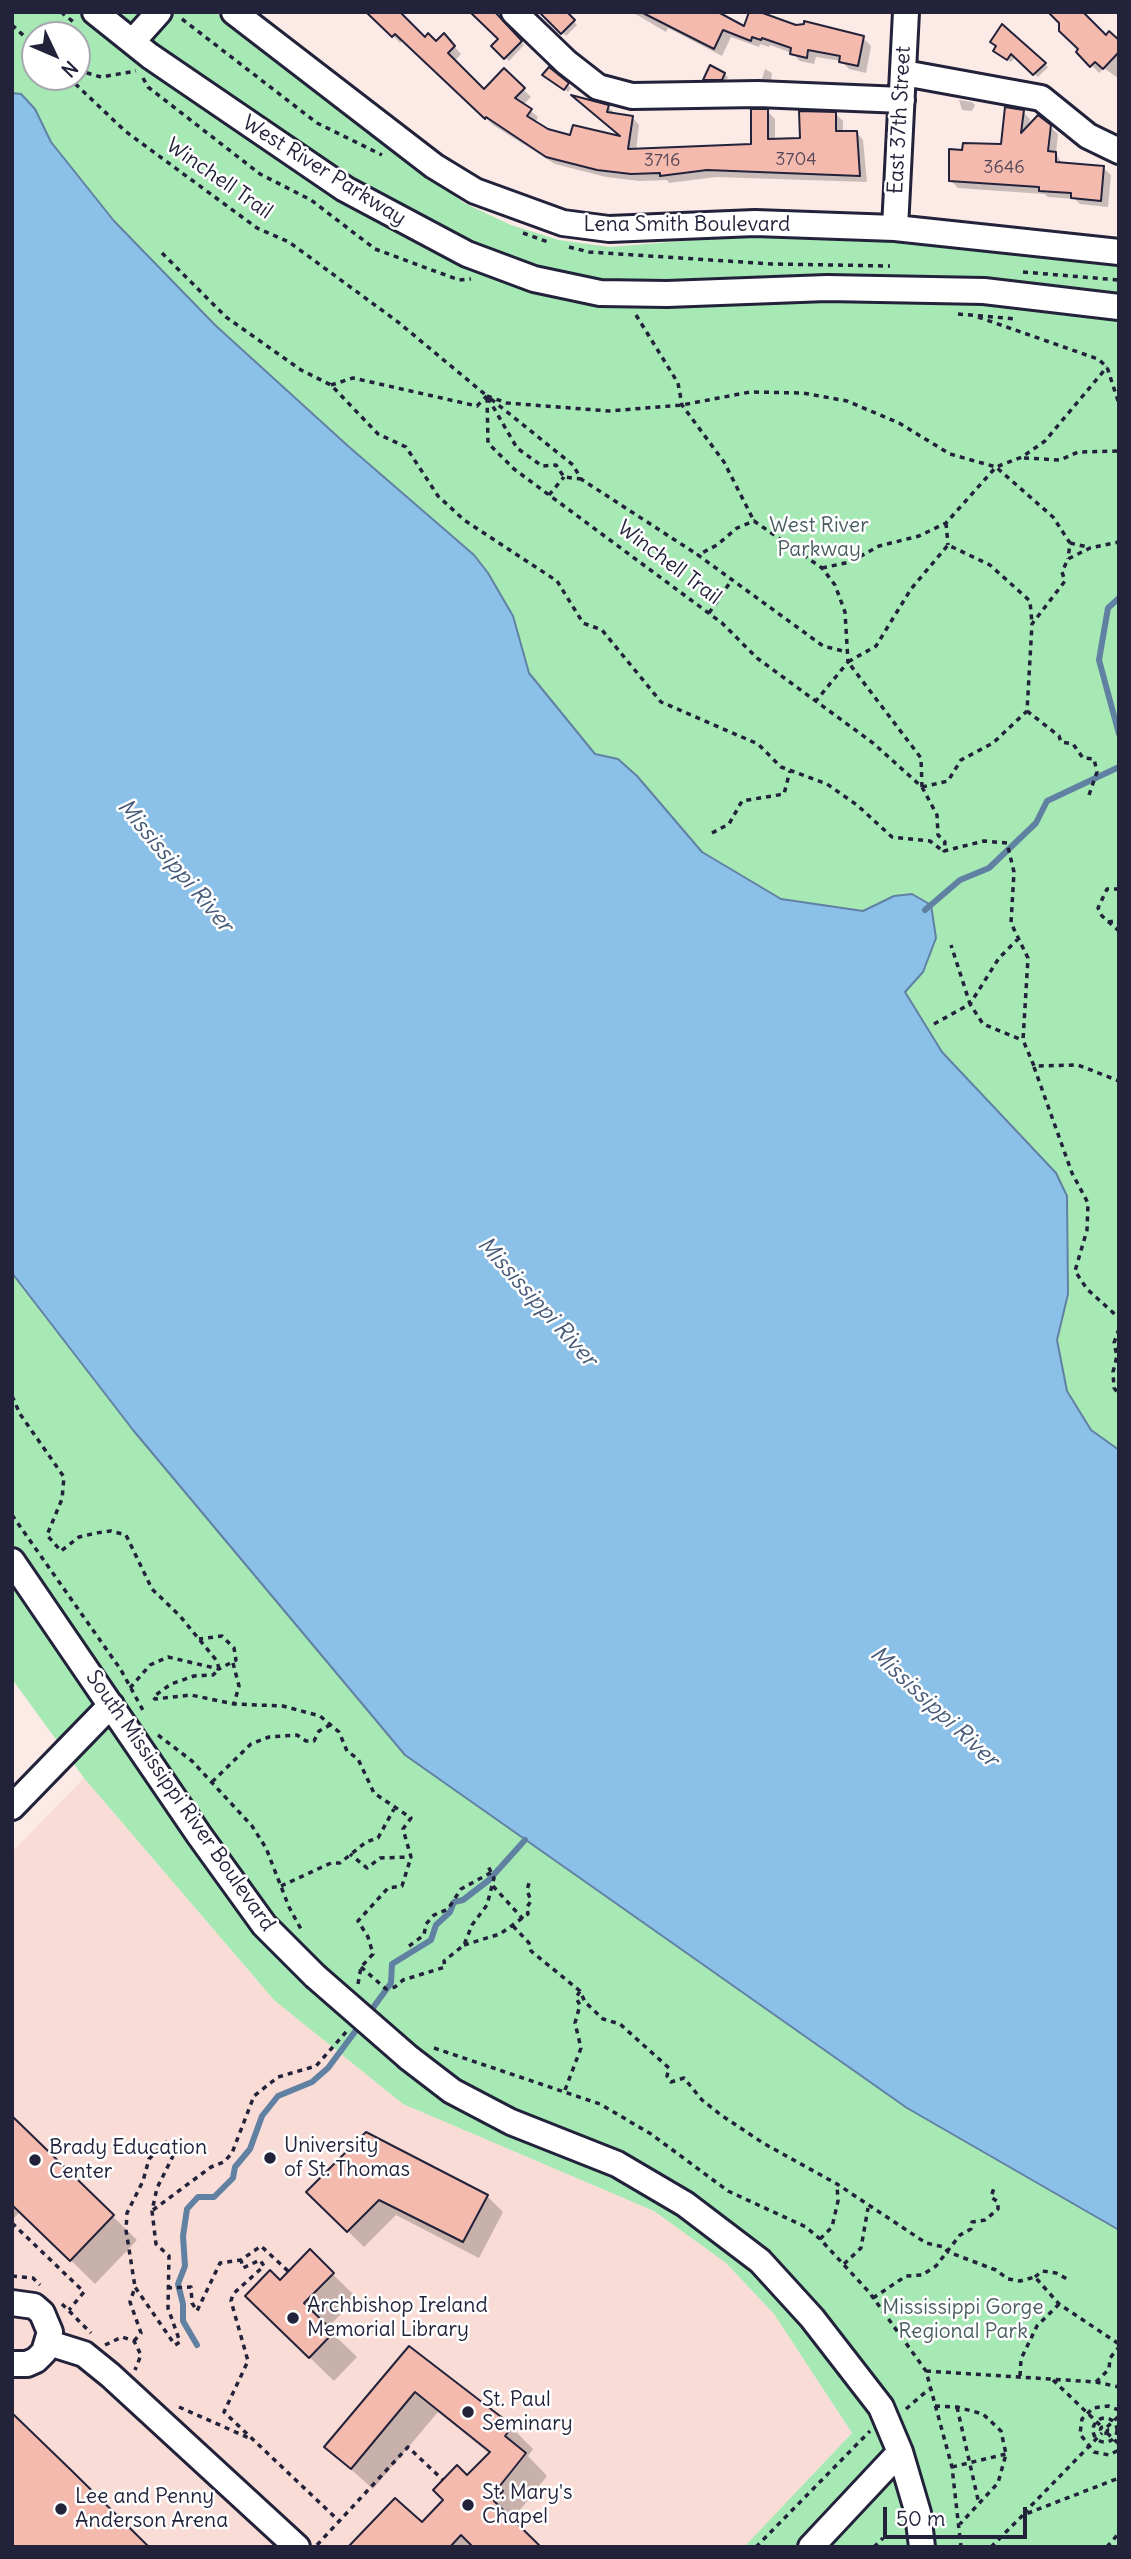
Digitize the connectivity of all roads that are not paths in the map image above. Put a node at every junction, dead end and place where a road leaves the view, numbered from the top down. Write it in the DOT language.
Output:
graph roads {
  1 [pos="95,12"];
  2 [pos="159,12"];
  3 [pos="234,12"];
  4 [pos="514,12"];
  5 [pos="905,12"];
  6 [pos="133,41"];
  7 [pos="904,73"];
  8 [pos="902,100"];
  9 [pos="1119,151"];
  10 [pos="895,229"];
  11 [pos="1119,251"];
  12 [pos="1119,307"];
  13 [pos="12,1561"];
  14 [pos="111,1705"];
  15 [pos="12,1807"];
  16 [pos="12,2303"];
  17 [pos="49,2343"];
  18 [pos="17,2369"];
  19 [pos="900,2452"];
  20 [pos="297,2547"];
  21 [pos="811,2547"];
  22 [pos="922,2547"];
  1 -- 6 [label="street, West River Parkway"];
  2 -- 6 [label="street"];
  3 -- 10 [label="street, Lena Smith Boulevard"];
  4 -- 8 [label="street"];
  5 -- 7 [label="street, East 37th Street"];
  6 -- 12 [label="street, West River Parkway"];
  7 -- 8 [label="street, East 37th Street"];
  7 -- 9 [label="street"];
  8 -- 10 [label="street, East 37th Street"];
  10 -- 11 [label="street, Lena Smith Boulevard"];
  13 -- 14 [label="street, South Mississippi River Boulevard"];
  14 -- 15 [label="street"];
  14 -- 19 [label="street, South Mississippi River Boulevard, bridge"];
  16 -- 17 [label="street"];
  17 -- 18 [label="street"];
  17 -- 20 [label="street"];
  19 -- 21 [label="street"];
  19 -- 22 [label="street, South Mississippi River Boulevard"];
}
